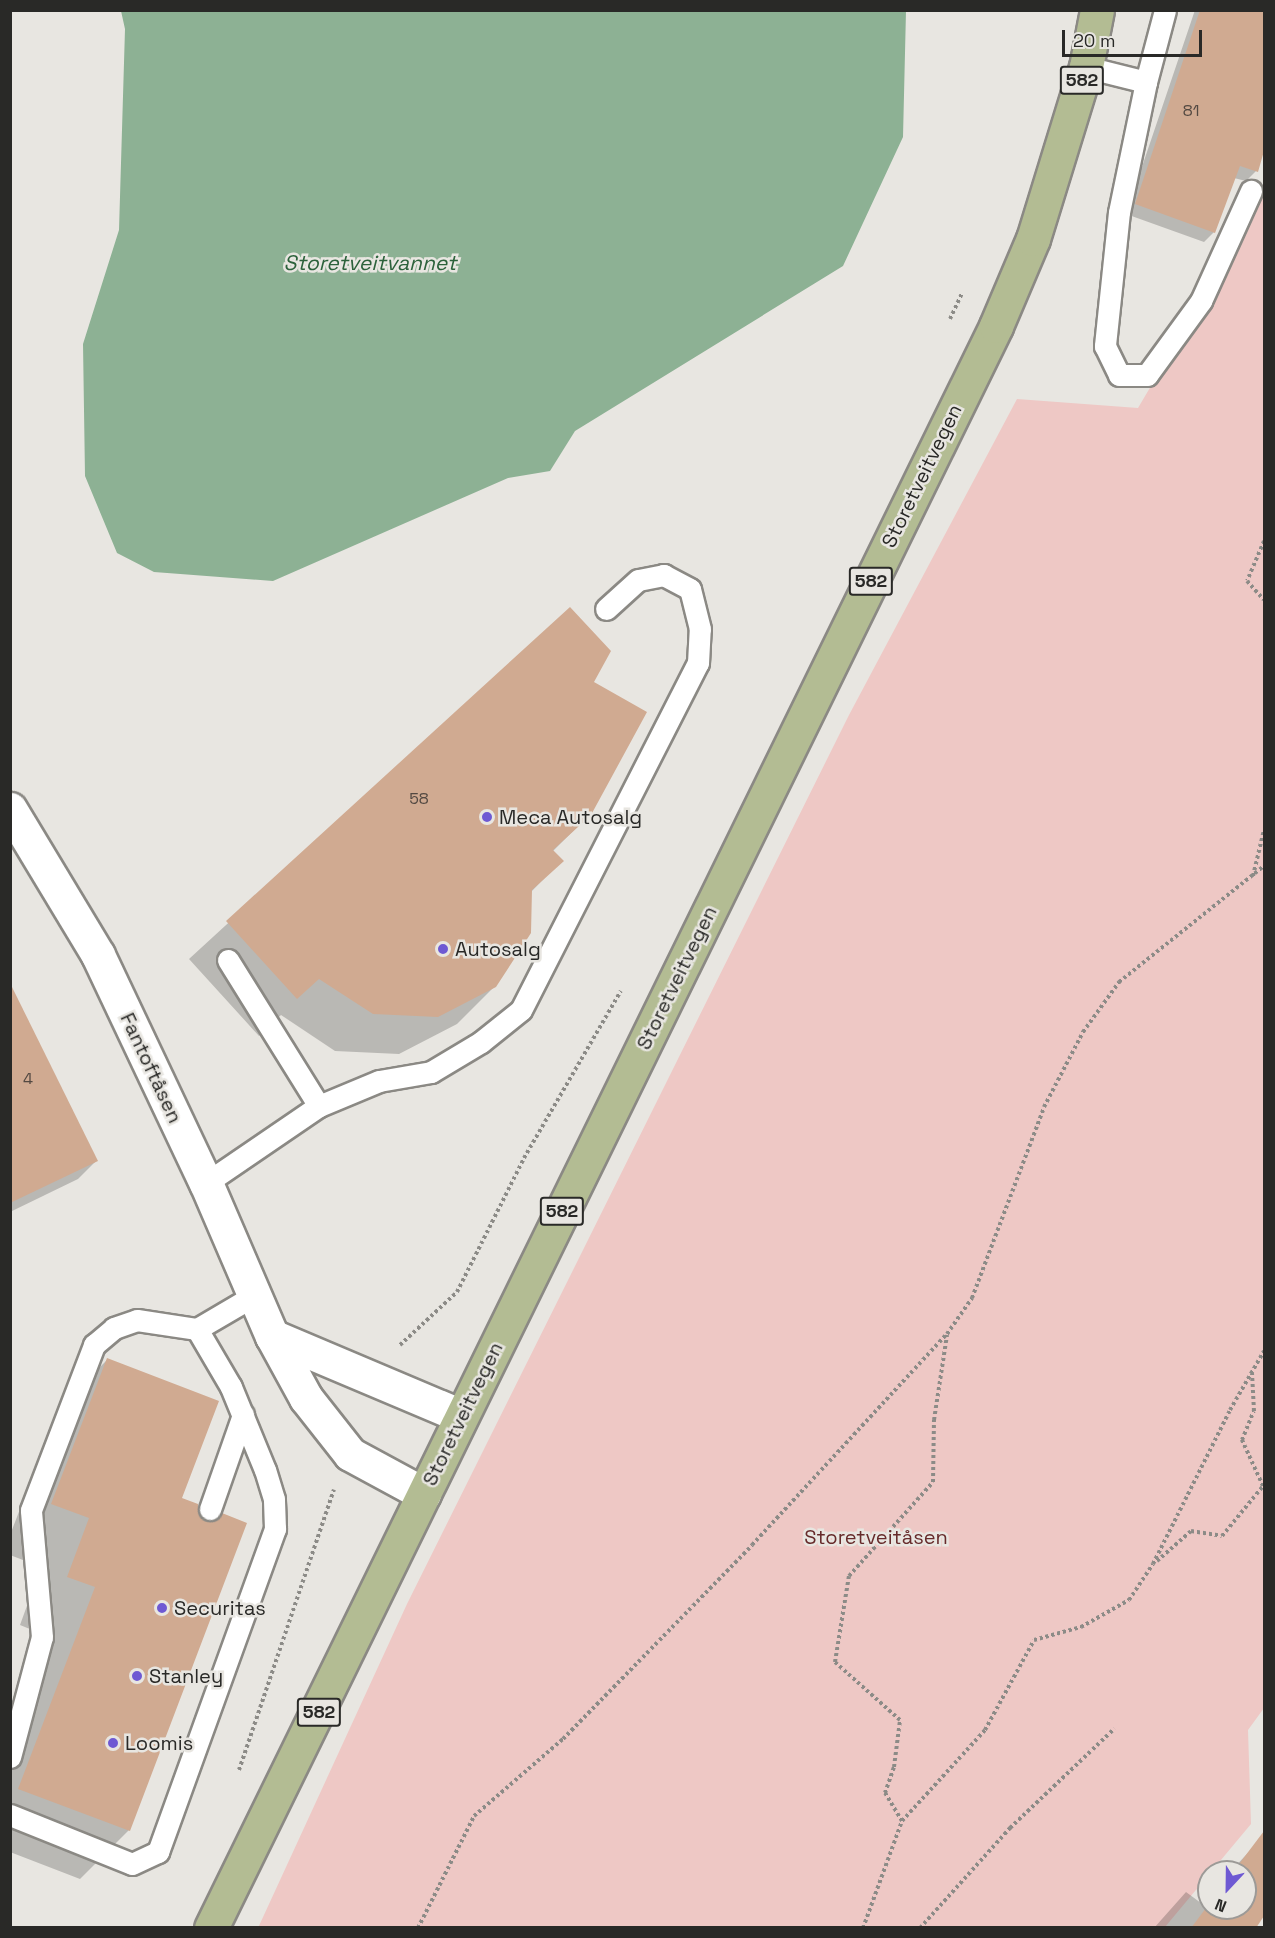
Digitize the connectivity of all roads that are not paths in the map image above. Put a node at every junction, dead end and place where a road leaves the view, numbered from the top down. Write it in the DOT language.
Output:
graph roads {
  1 [pos="1097,10"];
  2 [pos="1166,10"];
  3 [pos="1086,68"];
  4 [pos="1146,82"];
  5 [pos="1251,190"];
  6 [pos="606,609"];
  7 [pos="10,809"];
  8 [pos="228,960"];
  9 [pos="319,1106"];
  10 [pos="206,1183"];
  11 [pos="255,1295"];
  12 [pos="197,1329"];
  13 [pos="272,1336"];
  14 [pos="243,1414"];
  15 [pos="461,1416"];
  16 [pos="424,1494"];
  17 [pos="210,1509"];
  18 [pos="10,1757"];
  19 [pos="10,1815"];
  20 [pos="211,1928"];
  1 -- 3 [label="main road, Storetveitvegen / 582"];
  2 -- 4 [label="lane"];
  3 -- 4 [label="lane"];
  3 -- 15 [label="main road, Storetveitvegen / 582"];
  4 -- 5 [label="lane"];
  6 -- 9 [label="lane"];
  7 -- 10 [label="street, Fantoftåsen"];
  8 -- 9 [label="lane"];
  9 -- 10 [label="lane"];
  10 -- 11 [label="street, Fantoftåsen"];
  11 -- 12 [label="lane"];
  11 -- 13 [label="street, Fantoftåsen"];
  12 -- 14 [label="lane"];
  12 -- 18 [label="lane"];
  13 -- 15 [label="street"];
  13 -- 16 [label="street, Fantoftåsen"];
  14 -- 17 [label="lane"];
  14 -- 19 [label="lane"];
  15 -- 16 [label="main road, Storetveitvegen / 582"];
  16 -- 20 [label="main road, Storetveitvegen / 582"];
}
